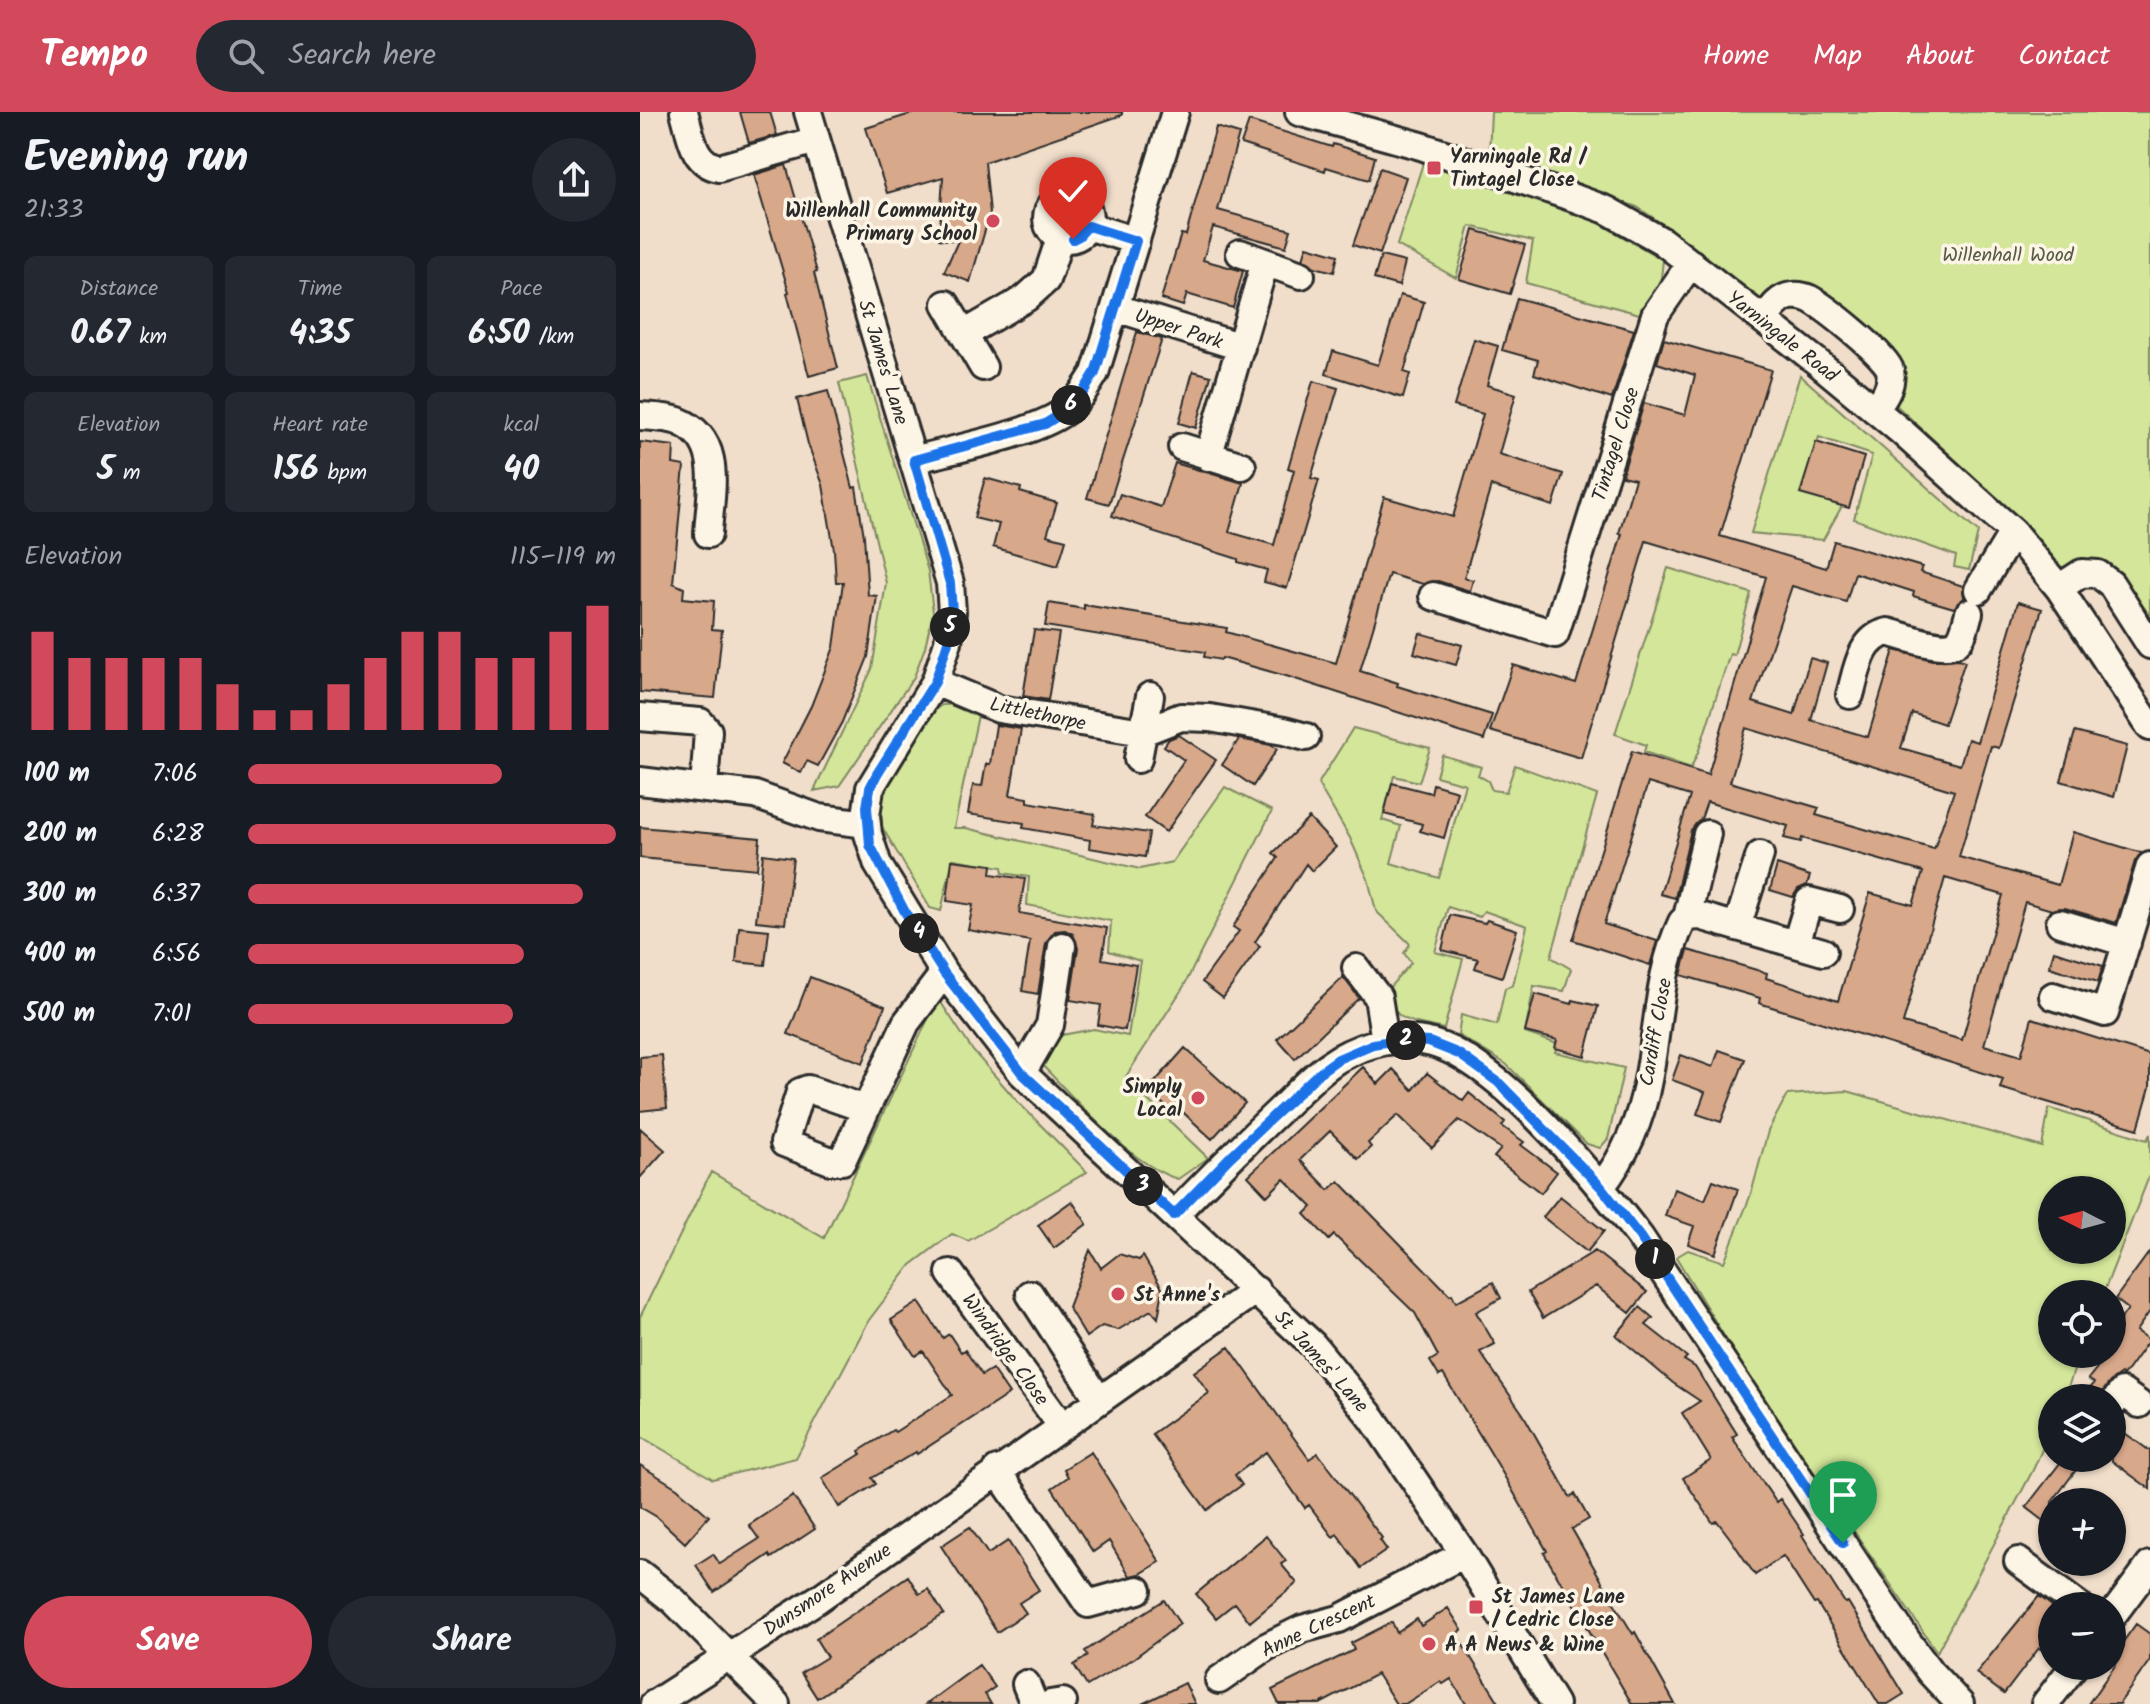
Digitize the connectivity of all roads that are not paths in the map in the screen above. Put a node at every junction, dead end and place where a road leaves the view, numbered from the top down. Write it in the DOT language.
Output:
graph roads {
  1 [pos="684,112"];
  2 [pos="808,112"];
  3 [pos="1175,112"];
  4 [pos="1299,112"];
  5 [pos="1328,116"];
  6 [pos="816,140"];
  7 [pos="1088,226"];
  8 [pos="1060,238"];
  9 [pos="1136,241"];
  10 [pos="1691,263"];
  11 [pos="1301,275"];
  12 [pos="946,304"];
  13 [pos="1116,308"];
  14 [pos="1764,320"];
  15 [pos="964,334"];
  16 [pos="1241,347"];
  17 [pos="983,367"];
  18 [pos="1875,410"];
  19 [pos="640,416"];
  20 [pos="1182,447"];
  21 [pos="1208,457"];
  22 [pos="914,460"];
  23 [pos="1242,466"];
  24 [pos="2013,532"];
  25 [pos="708,534"];
  26 [pos="2059,588"];
  27 [pos="1433,596"];
  28 [pos="2150,645"];
  29 [pos="935,682"];
  30 [pos="1850,695"];
  31 [pos="1150,696"];
  32 [pos="2146,711"];
  33 [pos="640,717"];
  34 [pos="1143,732"];
  35 [pos="1306,737"];
  36 [pos="1138,759"];
  37 [pos="640,781"];
  38 [pos="704,788"];
  39 [pos="867,824"];
  40 [pos="1707,834"];
  41 [pos="1760,855"];
  42 [pos="2150,866"];
  43 [pos="1840,909"];
  44 [pos="1687,917"];
  45 [pos="2060,923"];
  46 [pos="1737,927"];
  47 [pos="2127,943"];
  48 [pos="1796,944"];
  49 [pos="1062,946"];
  50 [pos="1823,952"];
  51 [pos="1356,968"];
  52 [pos="944,973"];
  53 [pos="2053,996"];
  54 [pos="1385,1041"];
  55 [pos="1022,1073"];
  56 [pos="867,1105"];
  57 [pos="1601,1187"];
  58 [pos="1174,1215"];
  59 [pos="950,1273"];
  60 [pos="1256,1290"];
  61 [pos="1030,1294"];
  62 [pos="2126,1394"];
  63 [pos="1099,1400"];
  64 [pos="2146,1403"];
  65 [pos="1061,1425"];
  66 [pos="997,1470"];
  67 [pos="1464,1554"];
  68 [pos="2018,1561"];
  69 [pos="2150,1565"];
  70 [pos="640,1574"];
  71 [pos="1138,1590"];
  72 [pos="2060,1592"];
  73 [pos="2126,1597"];
  74 [pos="727,1656"];
  75 [pos="1219,1680"];
  76 [pos="2063,1680"];
  77 [pos="654,1704"];
  78 [pos="776,1704"];
  79 [pos="1555,1704"];
  80 [pos="1960,1704"];
  81 [pos="2045,1704"];
  1 -- 6 [label="street"];
  2 -- 6 [label="street, St James' Lane"];
  3 -- 9 [label="street"];
  4 -- 5 [label="street, Yarningale Road"];
  5 -- 10 [label="street, Yarningale Road"];
  6 -- 22 [label="street, St James' Lane"];
  7 -- 8 [label="street"];
  7 -- 8 [label="street"];
  7 -- 9 [label="street"];
  8 -- 15 [label="street"];
  9 -- 13 [label="street"];
  10 -- 14 [label="street, Yarningale Road"];
  10 -- 27 [label="street, Tintagel Close"];
  11 -- 16 [label="street, Upper Park"];
  12 -- 15 [label="street"];
  13 -- 16 [label="street, Upper Park"];
  13 -- 22 [label="street"];
  14 -- 18 [label="street, Yarningale Road"];
  14 -- 18 [label="street"];
  15 -- 17 [label="street"];
  16 -- 21 [label="street, Upper Park"];
  18 -- 24 [label="street, Yarningale Road"];
  19 -- 25 [label="street"];
  20 -- 21 [label="street"];
  21 -- 23 [label="street"];
  22 -- 29 [label="street, St James' Lane"];
  24 -- 26 [label="street, Yarningale Road"];
  24 -- 30 [label="street"];
  26 -- 28 [label="street"];
  26 -- 32 [label="street, Yarningale Road"];
  29 -- 34 [label="street, Littlethorpe"];
  29 -- 39 [label="street, St James' Lane"];
  31 -- 34 [label="street"];
  33 -- 38 [label="street"];
  34 -- 35 [label="street"];
  34 -- 36 [label="street"];
  37 -- 38 [label="street"];
  38 -- 39 [label="street"];
  39 -- 52 [label="street, St James' Lane"];
  40 -- 44 [label="street, Cardiff Close"];
  41 -- 46 [label="street"];
  42 -- 47 [label="street"];
  43 -- 48 [label="street"];
  44 -- 46 [label="street"];
  44 -- 57 [label="street, Cardiff Close"];
  45 -- 47 [label="street"];
  46 -- 48 [label="street"];
  47 -- 53 [label="street"];
  48 -- 50 [label="street"];
  49 -- 55 [label="street"];
  51 -- 54 [label="street"];
  52 -- 55 [label="street, St James' Lane"];
  52 -- 56 [label="street"];
  54 -- 57 [label="street"];
  54 -- 58 [label="street"];
  55 -- 58 [label="street, St James' Lane"];
  57 -- 80 [label="street"];
  58 -- 60 [label="street, St James' Lane"];
  59 -- 65 [label="street, Windridge Close"];
  60 -- 63 [label="street, Dunsmore Avenue"];
  60 -- 67 [label="street, St James' Lane"];
  61 -- 63 [label="street"];
  62 -- 64 [label="street"];
  63 -- 65 [label="street, Dunsmore Avenue"];
  65 -- 66 [label="street, Dunsmore Avenue"];
  66 -- 71 [label="street"];
  66 -- 74 [label="street, Dunsmore Avenue"];
  67 -- 75 [label="street, Anne Crescent"];
  67 -- 79 [label="street, St James' Lane"];
  68 -- 72 [label="street"];
  69 -- 73 [label="street"];
  70 -- 74 [label="street"];
  74 -- 77 [label="street, Dunsmore Avenue"];
  74 -- 78 [label="street"];
  76 -- 81 [label="street"];
}
